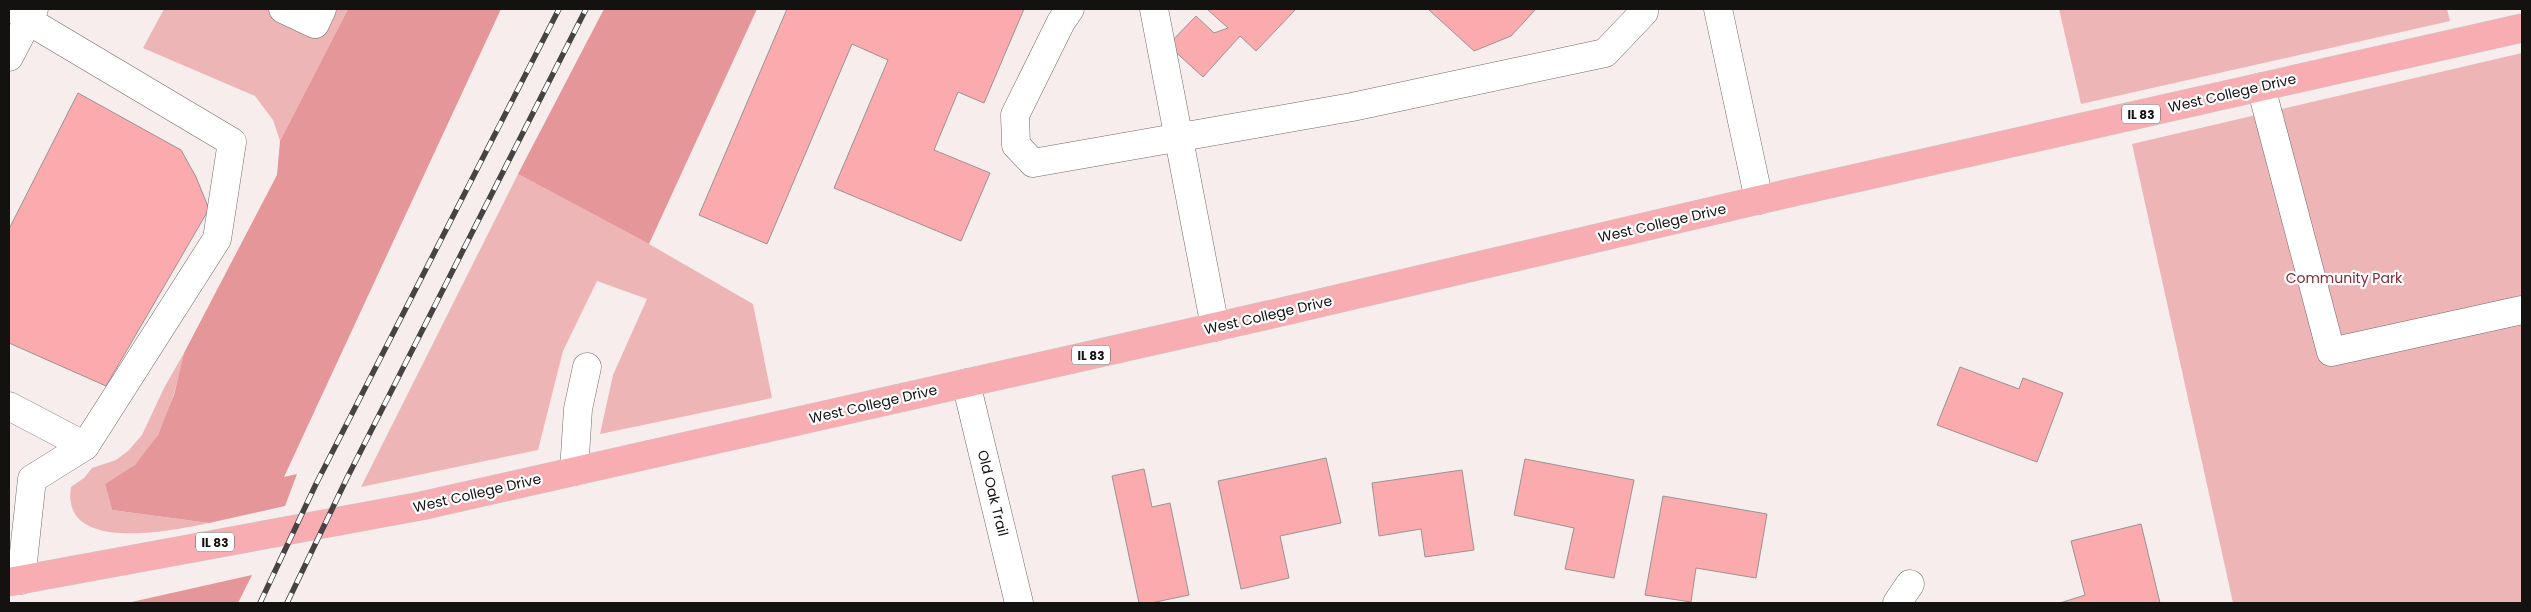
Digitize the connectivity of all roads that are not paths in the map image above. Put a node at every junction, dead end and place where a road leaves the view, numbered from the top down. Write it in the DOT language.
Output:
graph roads {
  1 [pos="283,9"];
  2 [pos="1070,9"];
  3 [pos="1154,9"];
  4 [pos="1644,9"];
  5 [pos="1719,9"];
  6 [pos="26,13"];
  7 [pos="319,16"];
  8 [pos="2522,28"];
  9 [pos="9,57"];
  10 [pos="2261,87"];
  11 [pos="1177,137"];
  12 [pos="1759,200"];
  13 [pos="2522,310"];
  14 [pos="1214,327"];
  15 [pos="587,367"];
  16 [pos="966,383"];
  17 [pos="9,406"];
  18 [pos="85,446"];
  19 [pos="574,471"];
  20 [pos="20,482"];
  21 [pos="15,581"];
  22 [pos="1019,603"];
  1 -- 7 [label="street"];
  2 -- 11 [label="street"];
  3 -- 11 [label="street"];
  4 -- 11 [label="street"];
  5 -- 12 [label="street"];
  6 -- 9 [label="street"];
  6 -- 18 [label="street"];
  8 -- 10 [label="main road, West College Drive / IL 83"];
  10 -- 12 [label="main road, West College Drive / IL 83"];
  10 -- 13 [label="street"];
  11 -- 14 [label="street"];
  12 -- 14 [label="main road, West College Drive / IL 83"];
  14 -- 16 [label="main road, West College Drive / IL 83"];
  15 -- 19 [label="street"];
  16 -- 19 [label="main road, West College Drive / IL 83"];
  16 -- 22 [label="street, Old Oak Trail"];
  17 -- 18 [label="street"];
  18 -- 20 [label="street"];
  19 -- 21 [label="main road, West College Drive / IL 83"];
  20 -- 21 [label="street"];
}
